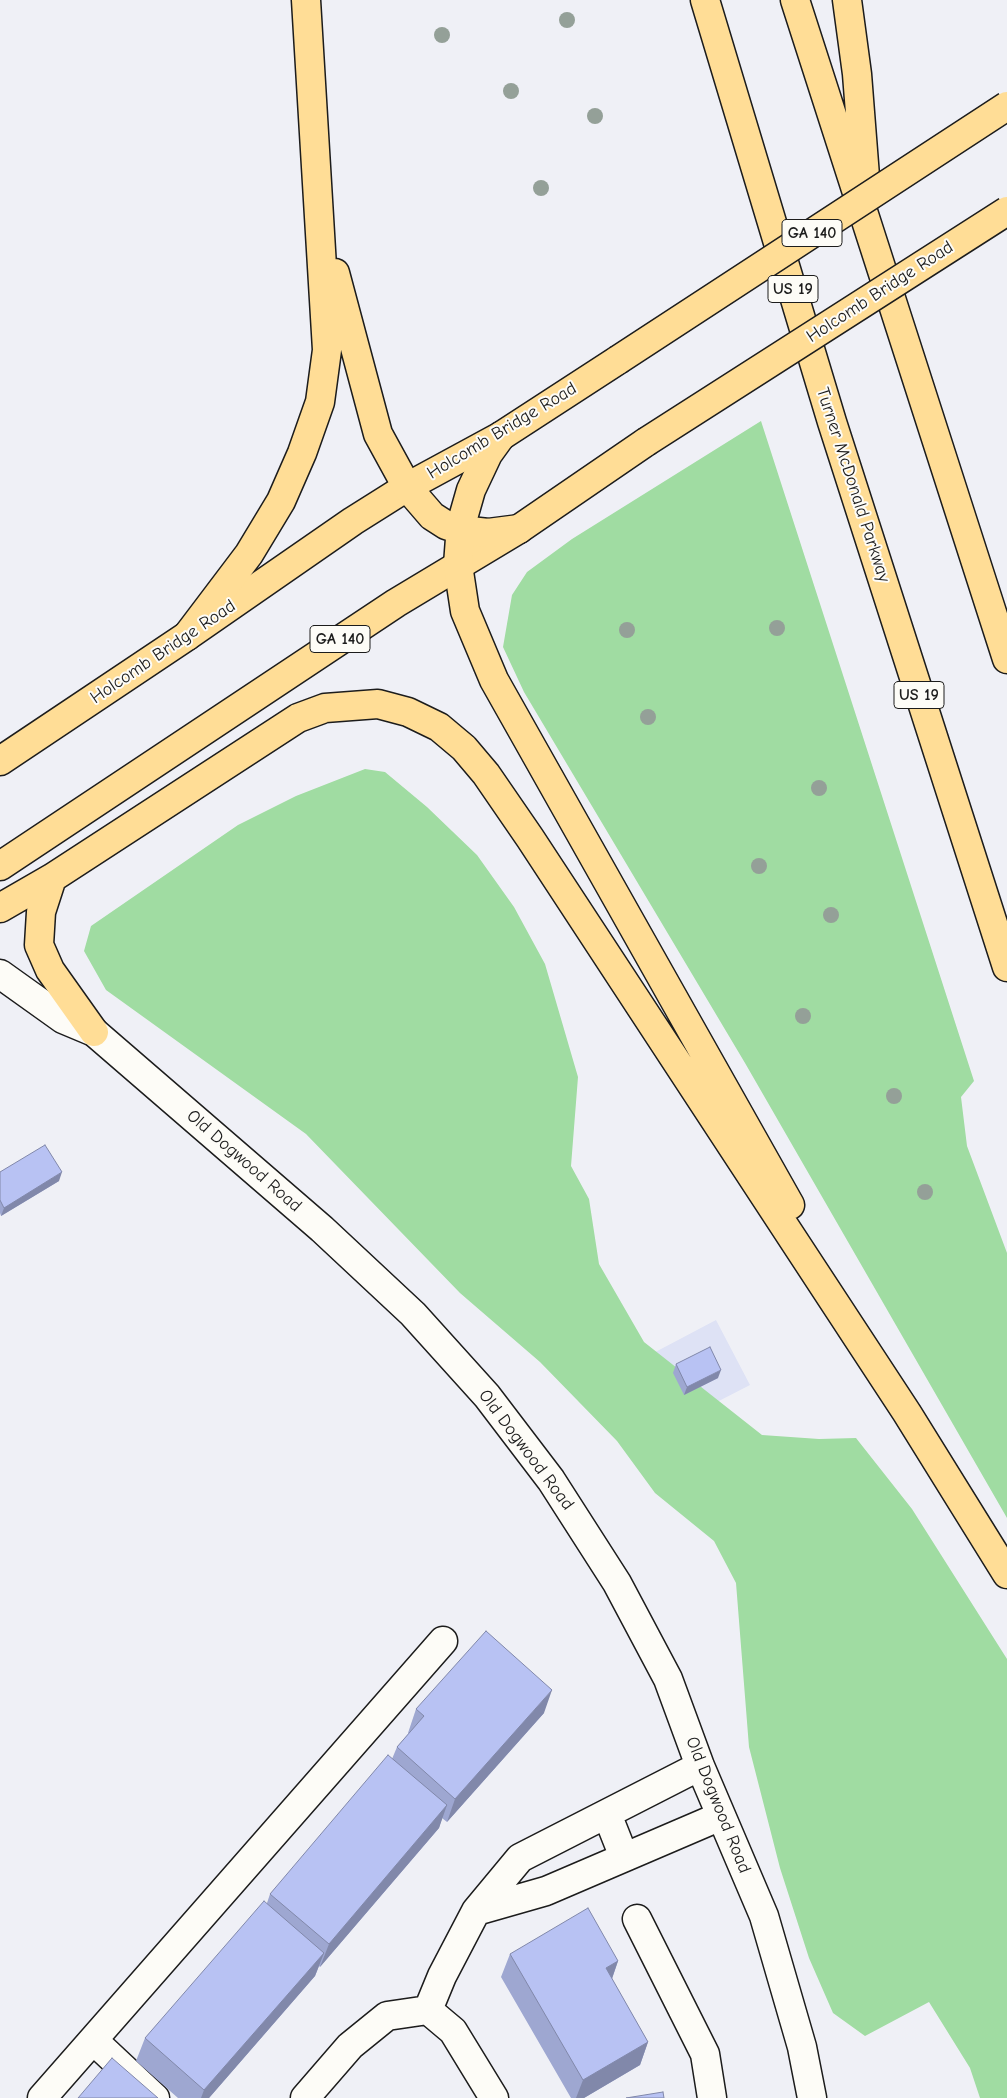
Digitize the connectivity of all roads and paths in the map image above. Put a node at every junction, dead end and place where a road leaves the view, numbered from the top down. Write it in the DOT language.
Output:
graph roads {
  1 [pos="306,0"];
  2 [pos="706,0"];
  3 [pos="795,0"];
  4 [pos="848,0"];
  5 [pos="1007,106"];
  6 [pos="1007,211"];
  7 [pos="321,221"];
  8 [pos="868,231"];
  9 [pos="501,436"];
  10 [pos="407,487"];
  11 [pos="461,530"];
  12 [pos="519,530"];
  13 [pos="458,565"];
  14 [pos="187,636"];
  15 [pos="1007,659"];
  16 [pos="0,761"];
  17 [pos="0,866"];
  18 [pos="52,878"];
  19 [pos="0,908"];
  20 [pos="1007,967"];
  21 [pos="0,974"];
  22 [pos="94,1032"];
  23 [pos="907,1413"];
  24 [pos="1007,1574"];
  25 [pos="443,1641"];
  26 [pos="700,1766"];
  27 [pos="607,1814"];
  28 [pos="721,1816"];
  29 [pos="624,1857"];
  30 [pos="476,1911"];
  31 [pos="637,1919"];
  32 [pos="428,2010"];
  33 [pos="93,2040"];
  34 [pos="42,2098"];
  35 [pos="154,2098"];
  36 [pos="304,2098"];
  37 [pos="494,2098"];
  38 [pos="712,2098"];
  39 [pos="812,2098"];
  1 -- 7 [label="main road"];
  2 -- 20 [label="main road, Turner McDonald Parkway / US 19"];
  3 -- 8 [label="main road"];
  4 -- 8 [label="main road"];
  5 -- 9 [label="main road, Holcomb Bridge Road / GA 140, bridge"];
  6 -- 12 [label="main road, Holcomb Bridge Road / GA 140, bridge"];
  7 -- 10 [label="main road"];
  7 -- 14 [label="main road"];
  8 -- 15 [label="main road"];
  9 -- 10 [label="main road, Holcomb Bridge Road / GA 140"];
  9 -- 11 [label="main road"];
  10 -- 11 [label="main road"];
  10 -- 14 [label="main road, Holcomb Bridge Road / GA 140"];
  11 -- 12 [label="main road"];
  11 -- 13 [label="main road"];
  12 -- 13 [label="main road, Holcomb Bridge Road / GA 140"];
  13 -- 17 [label="main road, Holcomb Bridge Road / GA 140"];
  13 -- 23 [label="main road"];
  14 -- 16 [label="main road, Holcomb Bridge Road / GA 140"];
  18 -- 19 [label="main road"];
  18 -- 22 [label="main road"];
  18 -- 23 [label="main road"];
  21 -- 22 [label="street, Old Dogwood Road"];
  22 -- 26 [label="street, Old Dogwood Road"];
  23 -- 24 [label="main road"];
  25 -- 33 [label="street"];
  26 -- 27 [label="street"];
  26 -- 28 [label="street, Old Dogwood Road"];
  27 -- 29 [label="street"];
  27 -- 30 [label="street"];
  28 -- 29 [label="street"];
  28 -- 39 [label="street, Old Dogwood Road"];
  29 -- 30 [label="street"];
  30 -- 32 [label="street"];
  31 -- 38 [label="street"];
  32 -- 36 [label="street"];
  32 -- 37 [label="street"];
  33 -- 34 [label="street"];
  33 -- 35 [label="street"];
}
